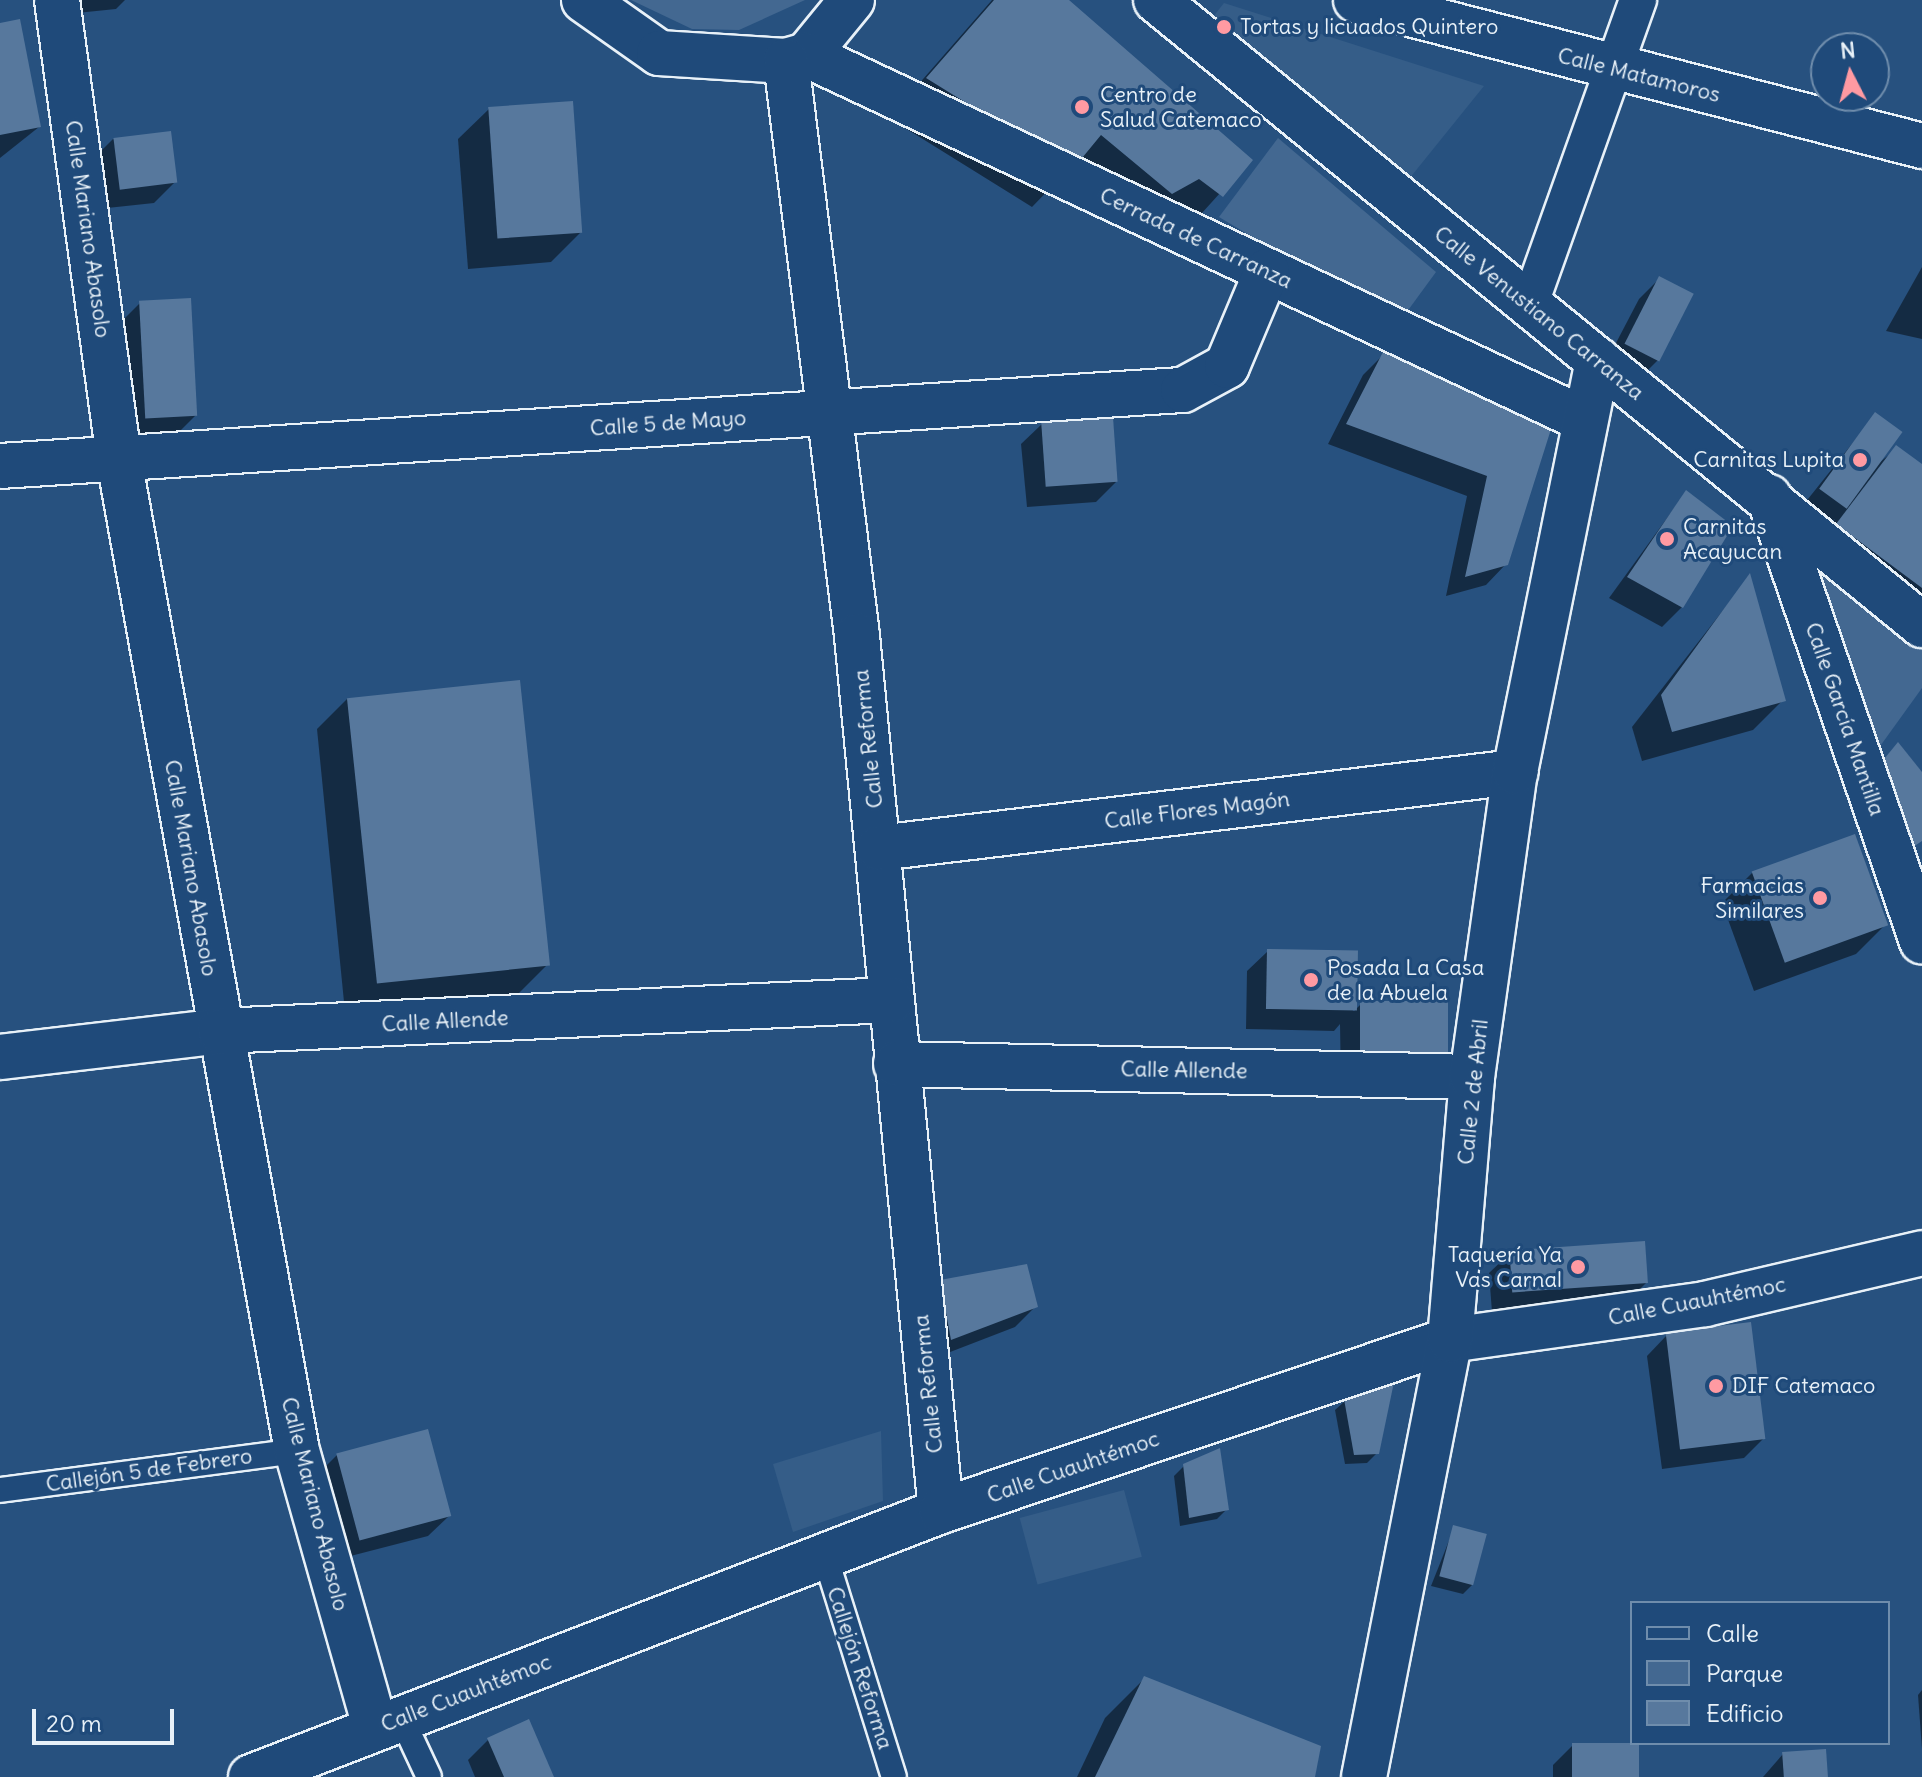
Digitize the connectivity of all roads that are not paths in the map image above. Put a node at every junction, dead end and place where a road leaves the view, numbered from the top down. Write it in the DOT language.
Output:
graph roads {
  1 [pos="57,0"];
  2 [pos="584,0"];
  3 [pos="852,0"];
  4 [pos="1156,0"];
  5 [pos="1356,0"];
  6 [pos="1638,0"];
  7 [pos="796,58"];
  8 [pos="1616,70"];
  9 [pos="1922,146"];
  10 [pos="1267,271"];
  11 [pos="1529,306"];
  12 [pos="1598,360"];
  13 [pos="832,412"];
  14 [pos="1585,420"];
  15 [pos="119,460"];
  16 [pos="0,466"];
  17 [pos="1769,497"];
  18 [pos="1922,625"];
  19 [pos="1515,772"];
  20 [pos="879,848"];
  21 [pos="1922,941"];
  22 [pos="891,1000"];
  23 [pos="220,1031"];
  24 [pos="0,1057"];
  25 [pos="896,1064"];
  26 [pos="1472,1077"];
  27 [pos="1922,1253"];
  28 [pos="1450,1340"];
  29 [pos="297,1451"];
  30 [pos="0,1490"];
  31 [pos="941,1511"];
  32 [pos="826,1559"];
  33 [pos="388,1722"];
  34 [pos="251,1777"];
  35 [pos="429,1777"];
  36 [pos="894,1777"];
  37 [pos="1364,1777"];
  1 -- 15 [label="street, Calle Mariano Abasolo"];
  2 -- 7 [label="street"];
  3 -- 7 [label="street"];
  4 -- 11 [label="street, Calle Venustiano Carranza"];
  5 -- 8 [label="street, Calle Matamoros"];
  6 -- 8 [label="street"];
  7 -- 10 [label="street, Cerrada de Carranza"];
  7 -- 13 [label="street, Calle Reforma"];
  8 -- 9 [label="street, Calle Matamoros"];
  8 -- 11 [label="street"];
  10 -- 13 [label="street, Calle 5 de Mayo"];
  10 -- 14 [label="street, Cerrada de Carranza"];
  11 -- 12 [label="street, Calle Venustiano Carranza"];
  12 -- 14 [label="street, Calle 2 de Abril"];
  12 -- 17 [label="street, Calle Venustiano Carranza"];
  13 -- 15 [label="street, Calle 5 de Mayo"];
  13 -- 20 [label="street, Calle Reforma"];
  14 -- 19 [label="street, Calle 2 de Abril"];
  15 -- 16 [label="street, Calle 5 de Mayo"];
  15 -- 23 [label="street, Calle Mariano Abasolo"];
  17 -- 18 [label="street, Calle Venustiano Carranza"];
  17 -- 21 [label="street, Calle García Mantilla"];
  19 -- 20 [label="street, Calle Flores Magón"];
  19 -- 26 [label="street, Calle 2 de Abril"];
  20 -- 22 [label="street, Calle Reforma"];
  22 -- 23 [label="street, Calle Allende"];
  22 -- 25 [label="street, Calle Reforma"];
  23 -- 24 [label="street, Calle Allende"];
  23 -- 29 [label="street, Calle Mariano Abasolo"];
  25 -- 26 [label="street, Calle Allende"];
  25 -- 31 [label="street, Calle Reforma"];
  26 -- 28 [label="street, Calle 2 de Abril"];
  27 -- 28 [label="street, Calle Cuauhtémoc"];
  28 -- 31 [label="street, Calle Cuauhtémoc"];
  28 -- 37 [label="street, Calle 2 de Abril"];
  29 -- 30 [label="lane, Callejón 5 de Febrero"];
  29 -- 33 [label="street, Calle Mariano Abasolo"];
  31 -- 32 [label="street, Calle Cuauhtémoc"];
  32 -- 33 [label="street, Calle Cuauhtémoc"];
  32 -- 36 [label="lane, Callejón Reforma"];
  33 -- 34 [label="street, Calle Cuauhtémoc"];
  33 -- 35 [label="lane, Calle Mariano Abasolo"];
}
